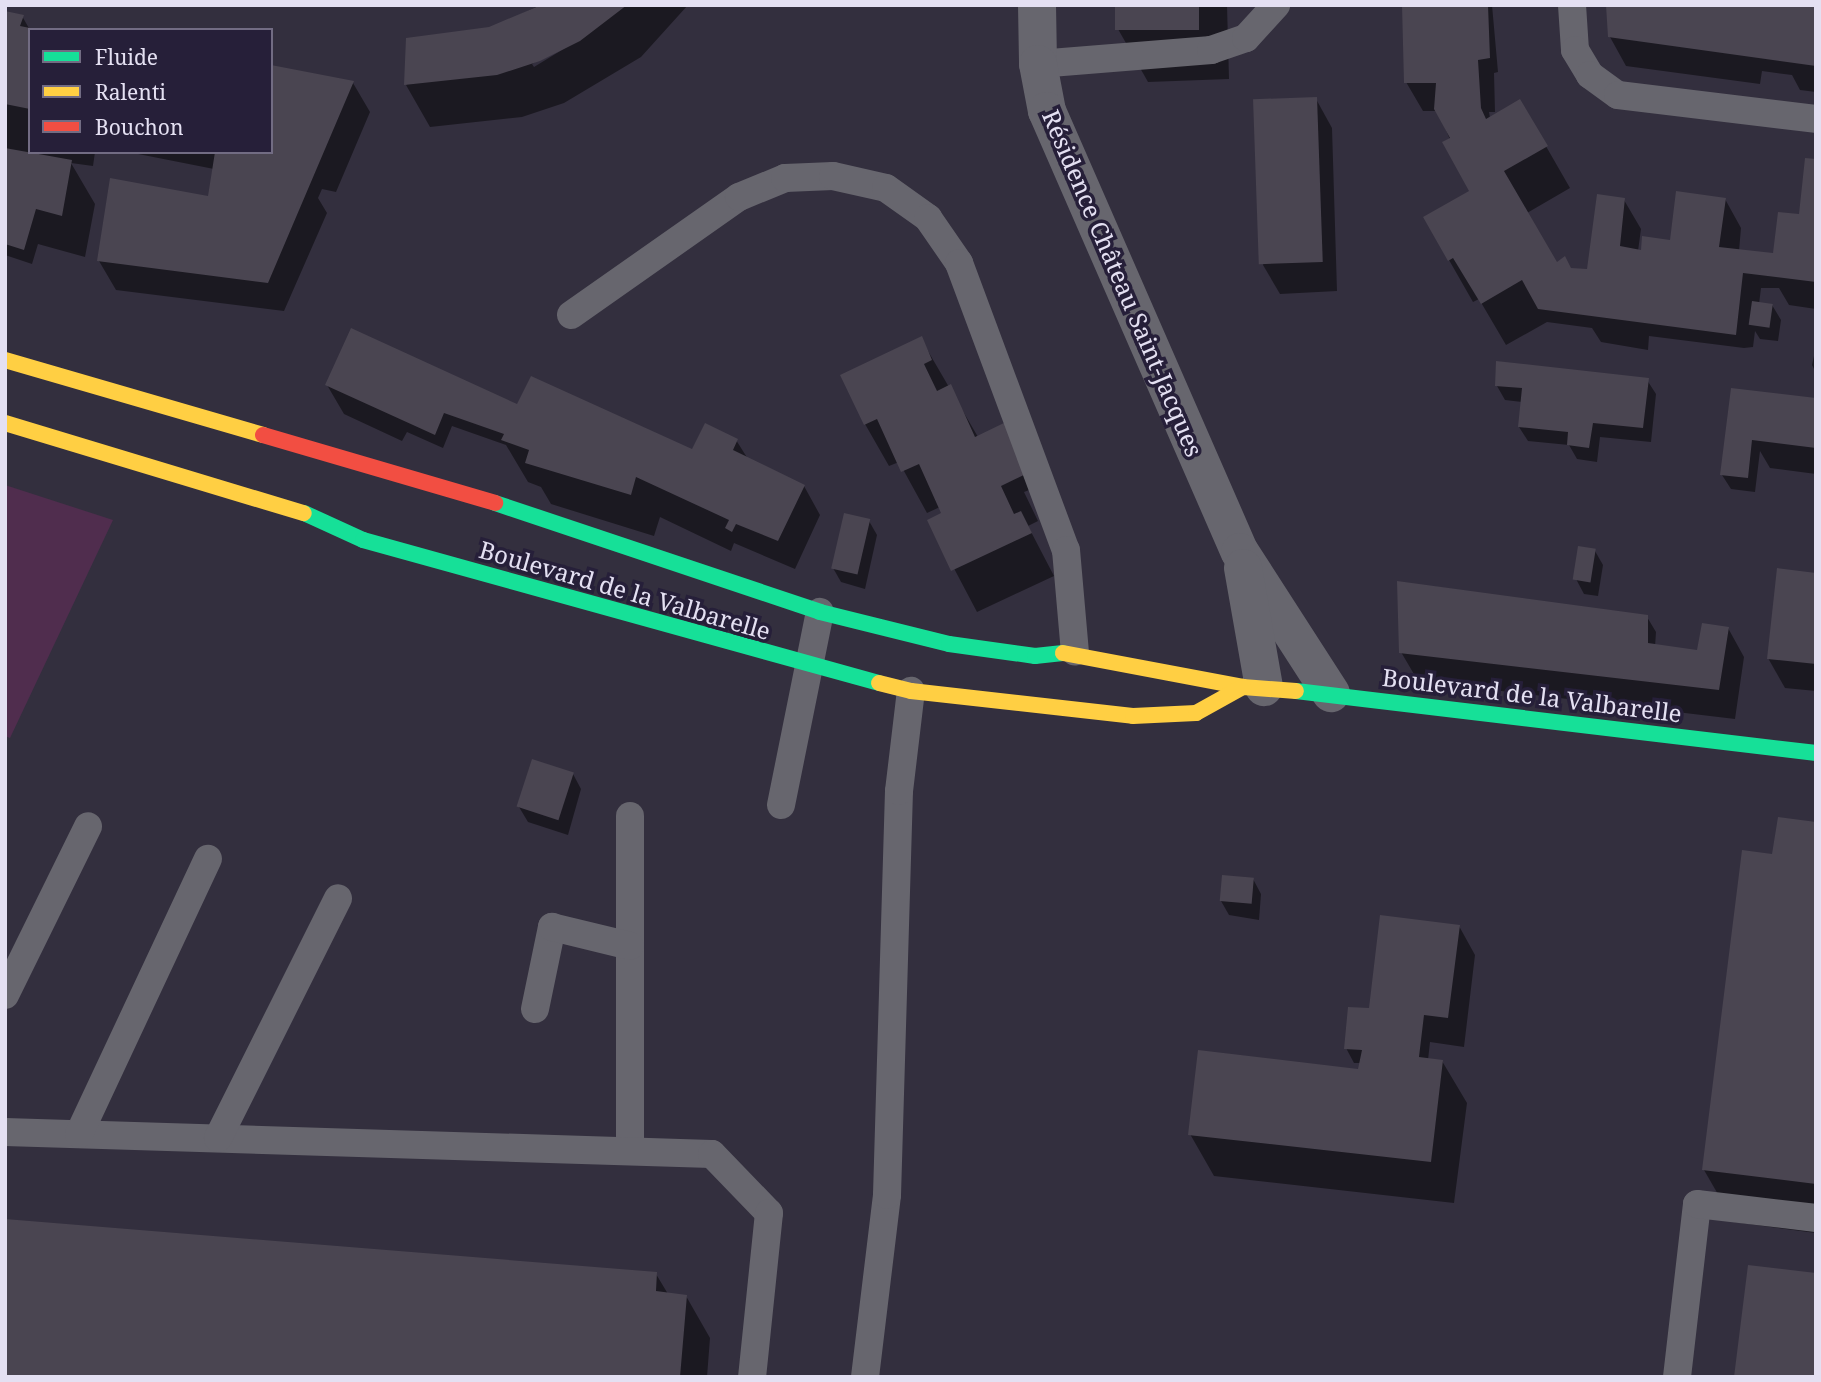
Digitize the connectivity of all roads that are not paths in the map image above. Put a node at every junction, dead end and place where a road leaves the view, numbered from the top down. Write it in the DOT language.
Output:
graph roads {
  1 [pos="1037,5"];
  2 [pos="1276,5"];
  3 [pos="1572,5"];
  4 [pos="1038,64"];
  5 [pos="1816,119"];
  6 [pos="571,315"];
  7 [pos="5,360"];
  8 [pos="5,423"];
  9 [pos="1240,552"];
  10 [pos="820,612"];
  11 [pos="1075,652"];
  12 [pos="812,667"];
  13 [pos="1253,687"];
  14 [pos="911,691"];
  15 [pos="1331,693"];
  16 [pos="1816,753"];
  17 [pos="781,805"];
  18 [pos="630,816"];
  19 [pos="88,826"];
  20 [pos="208,859"];
  21 [pos="338,898"];
  22 [pos="630,946"];
  23 [pos="5,995"];
  24 [pos="535,1009"];
  25 [pos="5,1132"];
  26 [pos="79,1134"];
  27 [pos="218,1138"];
  28 [pos="630,1151"];
  29 [pos="1816,1218"];
  30 [pos="752,1377"];
  31 [pos="865,1377"];
  32 [pos="1677,1377"];
  1 -- 4 [label="street, Résidence Château Saint-Jacques"];
  2 -- 4 [label="lane"];
  3 -- 5 [label="lane"];
  4 -- 9 [label="street, Résidence Château Saint-Jacques"];
  6 -- 11 [label="lane"];
  7 -- 10 [label="street, Boulevard de la Valbarelle"];
  8 -- 12 [label="street, Boulevard de la Valbarelle"];
  9 -- 13 [label="street, Résidence Château Saint-Jacques"];
  9 -- 15 [label="street, Résidence Château Saint-Jacques"];
  10 -- 11 [label="street, Boulevard de la Valbarelle"];
  10 -- 12 [label="lane"];
  11 -- 13 [label="street, Boulevard de la Valbarelle"];
  12 -- 14 [label="street, Boulevard de la Valbarelle"];
  12 -- 17 [label="lane"];
  13 -- 14 [label="street, Boulevard de la Valbarelle"];
  13 -- 15 [label="street, Boulevard de la Valbarelle"];
  14 -- 31 [label="lane"];
  15 -- 16 [label="street, Boulevard de la Valbarelle"];
  18 -- 22 [label="lane"];
  19 -- 23 [label="lane"];
  20 -- 26 [label="lane"];
  21 -- 27 [label="lane"];
  22 -- 24 [label="lane"];
  22 -- 28 [label="lane"];
  25 -- 26 [label="lane"];
  26 -- 27 [label="lane"];
  27 -- 28 [label="lane"];
  28 -- 30 [label="lane"];
  29 -- 32 [label="lane"];
}
